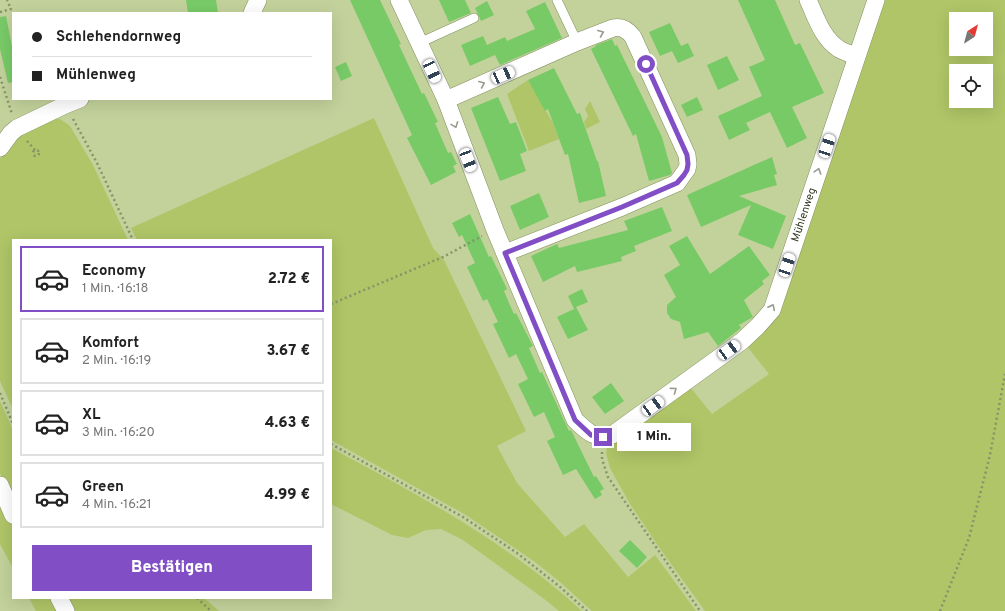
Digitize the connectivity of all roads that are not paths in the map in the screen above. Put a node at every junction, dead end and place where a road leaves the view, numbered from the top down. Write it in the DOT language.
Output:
graph roads {
  1 [pos="258,0"];
  2 [pos="399,0"];
  3 [pos="557,0"];
  4 [pos="808,0"];
  5 [pos="876,0"];
  6 [pos="252,12"];
  7 [pos="474,18"];
  8 [pos="577,42"];
  9 [pos="419,43"];
  10 [pos="856,56"];
  11 [pos="446,100"];
  12 [pos="73,102"];
  13 [pos="0,148"];
  14 [pos="505,253"];
  15 [pos="0,485"];
  16 [pos="12,513"];
  17 [pos="60,599"];
  18 [pos="66,611"];
  1 -- 6 [label="street"];
  2 -- 9 [label="street"];
  3 -- 8 [label="lane"];
  4 -- 10 [label="street"];
  5 -- 10 [label="street, Mühlenweg"];
  7 -- 9 [label="lane"];
  11 -- 8 [label="street, one-way"];
  8 -- 14 [label="street, one-way"];
  9 -- 11 [label="street"];
  14 -- 10 [label="street, Mühlenweg, one-way"];
  11 -- 14 [label="street, one-way"];
  12 -- 13 [label="street"];
  15 -- 16 [label="street"];
  17 -- 18 [label="street"];
}
